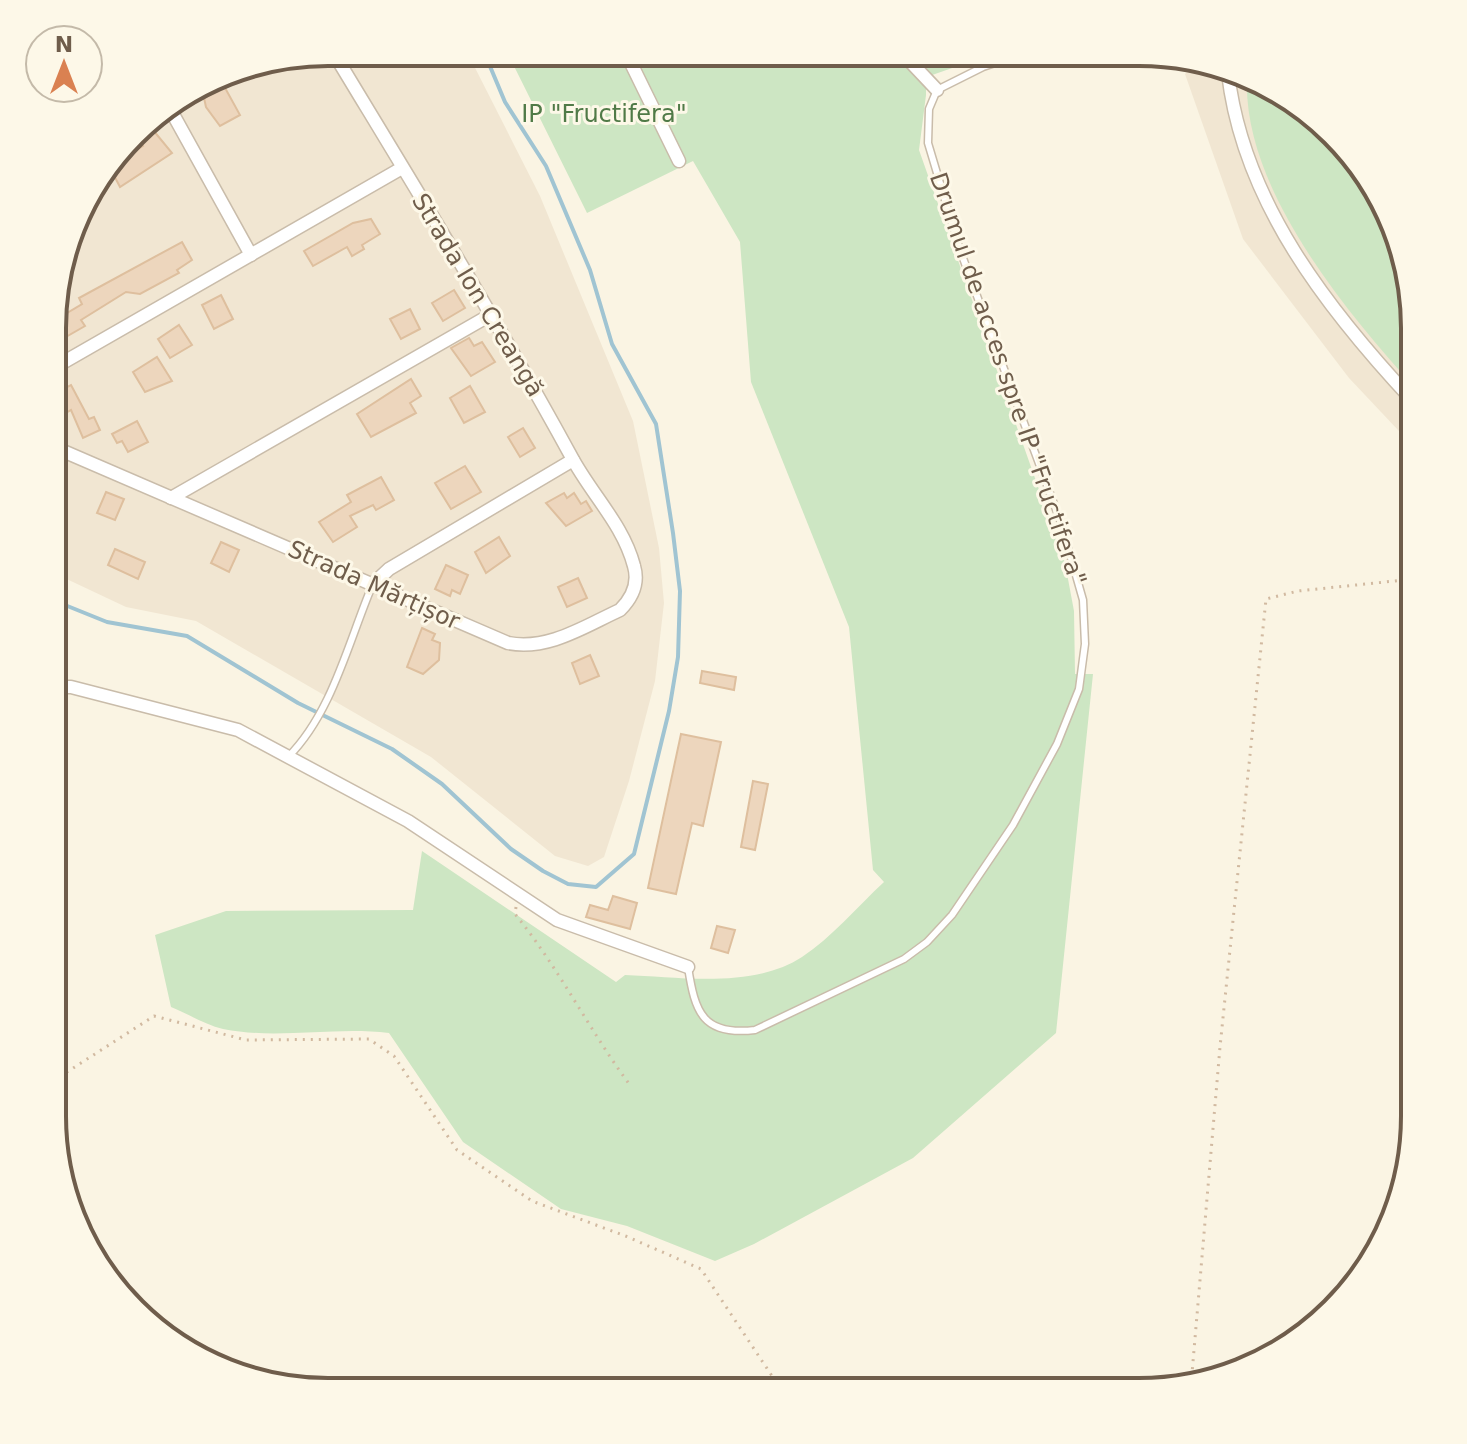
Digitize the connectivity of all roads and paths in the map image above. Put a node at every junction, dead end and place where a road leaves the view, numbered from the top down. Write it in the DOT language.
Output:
graph roads {
  1 [pos="341,66"];
  2 [pos="632,66"];
  3 [pos="914,66"];
  4 [pos="986,66"];
  5 [pos="1229,82"];
  6 [pos="937,90"];
  7 [pos="174,117"];
  8 [pos="679,161"];
  9 [pos="402,168"];
  10 [pos="251,255"];
  11 [pos="492,314"];
  12 [pos="66,361"];
  13 [pos="1400,387"];
  14 [pos="66,452"];
  15 [pos="573,460"];
  16 [pos="171,498"];
  17 [pos="623,537"];
  18 [pos="1400,580"];
  19 [pos="374,583"];
  20 [pos="66,687"];
  21 [pos="288,757"];
  22 [pos="519,895"];
  23 [pos="688,967"];
  24 [pos="67,1072"];
  25 [pos="630,1085"];
  26 [pos="1192,1372"];
  27 [pos="773,1377"];
  1 -- 9 [label="street, Strada Ion Creangă"];
  2 -- 8 [label="street"];
  3 -- 6 [label="street"];
  4 -- 6 [label="lane"];
  5 -- 13 [label="street"];
  6 -- 23 [label="lane, Drumul de acces spre IP \"Fructifera\""];
  7 -- 10 [label="street"];
  9 -- 10 [label="street"];
  9 -- 11 [label="street, Strada Ion Creangă"];
  10 -- 12 [label="street"];
  11 -- 15 [label="street, Strada Ion Creangă"];
  11 -- 16 [label="street"];
  14 -- 16 [label="street, Strada Mărțișor"];
  15 -- 17 [label="street, Strada Ion Creangă"];
  15 -- 19 [label="street"];
  16 -- 19 [label="street, Strada Mărțișor"];
  17 -- 19 [label="street, Strada Mărțișor"];
  18 -- 26 [label="path"];
  19 -- 21 [label="lane"];
  20 -- 21 [label="street"];
  21 -- 22 [label="street"];
  22 -- 23 [label="street"];
  22 -- 25 [label="path"];
  24 -- 27 [label="path"];
}
